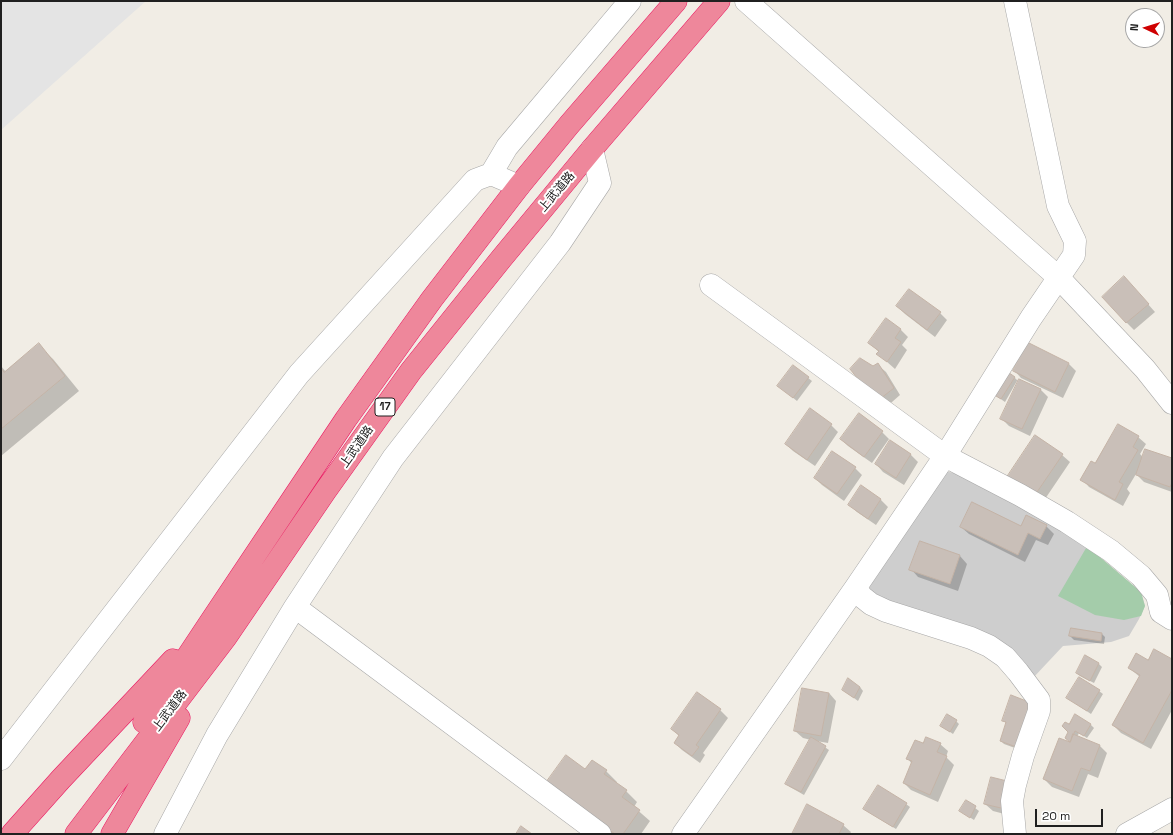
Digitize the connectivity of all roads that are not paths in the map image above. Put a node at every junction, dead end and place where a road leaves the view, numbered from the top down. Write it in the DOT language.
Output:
graph roads {
  1 [pos="630,1"];
  2 [pos="676,1"];
  3 [pos="719,1"];
  4 [pos="746,1"];
  5 [pos="1015,1"];
  6 [pos="592,150"];
  7 [pos="491,174"];
  8 [pos="519,186"];
  9 [pos="1058,277"];
  10 [pos="711,285"];
  11 [pos="1172,403"];
  12 [pos="945,456"];
  13 [pos="856,586"];
  14 [pos="295,607"];
  15 [pos="1172,620"];
  16 [pos="208,624"];
  17 [pos="226,637"];
  18 [pos="1,759"];
  19 [pos="1172,809"];
  20 [pos="12,834"];
  21 [pos="72,834"];
  22 [pos="76,834"];
  23 [pos="112,834"];
  24 [pos="165,834"];
  25 [pos="600,834"];
  26 [pos="683,834"];
  27 [pos="1015,834"];
  28 [pos="1127,834"];
  1 -- 7 [label="street"];
  2 -- 8 [label="highway, 上武道路 / 17"];
  3 -- 6 [label="highway, 上武道路 / 17"];
  4 -- 9 [label="street"];
  5 -- 9 [label="street"];
  6 -- 14 [label="street"];
  6 -- 17 [label="highway, 上武道路 / 17"];
  7 -- 8 [label="street"];
  7 -- 18 [label="street"];
  8 -- 16 [label="highway, 上武道路 / 17"];
  9 -- 11 [label="street"];
  9 -- 12 [label="street"];
  10 -- 12 [label="street"];
  12 -- 13 [label="street"];
  12 -- 15 [label="street"];
  13 -- 26 [label="street"];
  13 -- 27 [label="street"];
  14 -- 24 [label="street"];
  14 -- 25 [label="street"];
  16 -- 20 [label="highway"];
  16 -- 21 [label="highway, 上武道路 / 17"];
  17 -- 22 [label="highway, 上武道路 / 17"];
  17 -- 23 [label="highway"];
  19 -- 28 [label="street"];
}
